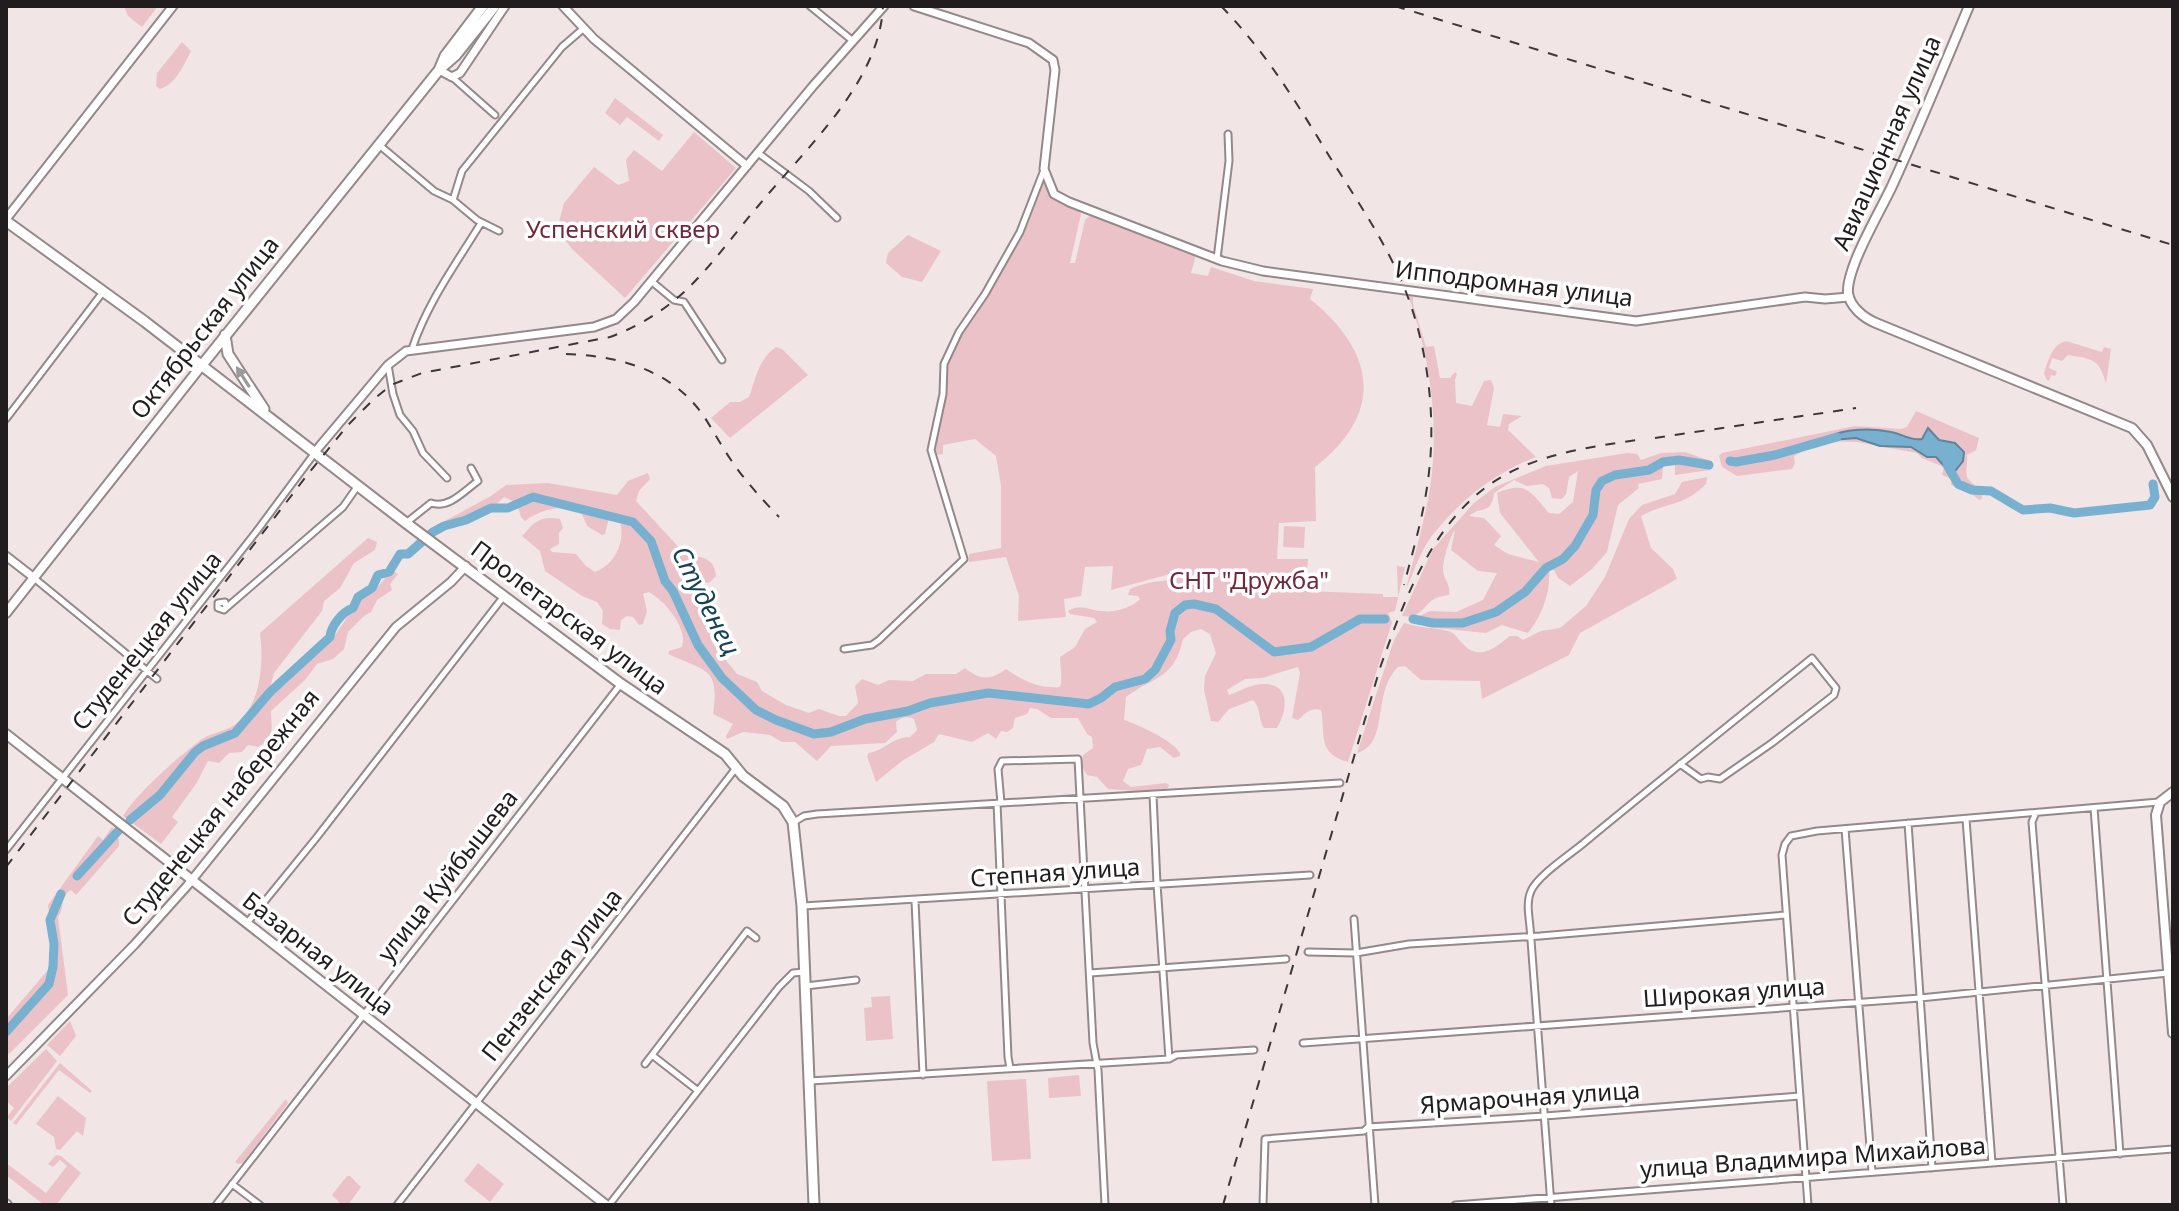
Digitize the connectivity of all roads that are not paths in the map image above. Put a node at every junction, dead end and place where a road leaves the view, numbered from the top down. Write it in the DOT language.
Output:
graph roads {
  1 [pos="173,6"];
  2 [pos="483,6"];
  3 [pos="495,6"];
  4 [pos="505,6"];
  5 [pos="563,6"];
  6 [pos="810,6"];
  7 [pos="884,6"];
  8 [pos="914,6"];
  9 [pos="1969,6"];
  10 [pos="584,28"];
  11 [pos="853,41"];
  12 [pos="457,47"];
  13 [pos="439,70"];
  14 [pos="452,77"];
  15 [pos="495,115"];
  16 [pos="1228,134"];
  17 [pos="378,144"];
  18 [pos="758,153"];
  19 [pos="747,166"];
  20 [pos="1044,169"];
  21 [pos="453,200"];
  22 [pos="837,218"];
  23 [pos="6,220"];
  24 [pos="481,223"];
  25 [pos="499,231"];
  26 [pos="1217,259"];
  27 [pos="651,281"];
  28 [pos="104,292"];
  29 [pos="1849,297"];
  30 [pos="225,335"];
  31 [pos="412,349"];
  32 [pos="722,360"];
  33 [pos="202,365"];
  34 [pos="388,365"];
  35 [pos="268,415"];
  36 [pos="6,419"];
  37 [pos="314,453"];
  38 [pos="471,468"];
  39 [pos="447,478"];
  40 [pos="357,487"];
  41 [pos="2173,497"];
  42 [pos="408,524"];
  43 [pos="6,556"];
  44 [pos="466,566"];
  45 [pos="33,577"];
  46 [pos="504,596"];
  47 [pos="226,608"];
  48 [pos="6,613"];
  49 [pos="844,649"];
  50 [pos="147,669"];
  51 [pos="157,679"];
  52 [pos="621,684"];
  53 [pos="6,734"];
  54 [pos="1680,764"];
  55 [pos="736,768"];
  56 [pos="61,777"];
  57 [pos="1340,783"];
  58 [pos="2173,792"];
  59 [pos="1153,795"];
  60 [pos="1081,798"];
  61 [pos="2160,802"];
  62 [pos="999,803"];
  63 [pos="2094,807"];
  64 [pos="2036,814"];
  65 [pos="1966,819"];
  66 [pos="793,822"];
  67 [pos="1908,823"];
  68 [pos="1845,829"];
  69 [pos="6,850"];
  70 [pos="1310,875"];
  71 [pos="192,880"];
  72 [pos="1157,884"];
  73 [pos="1087,889"];
  74 [pos="1001,895"];
  75 [pos="915,901"];
  76 [pos="802,906"];
  77 [pos="1785,915"];
  78 [pos="1354,919"];
  79 [pos="247,923"];
  80 [pos="1531,936"];
  81 [pos="756,938"];
  82 [pos="1308,952"];
  83 [pos="1356,953"];
  84 [pos="1286,959"];
  85 [pos="1162,968"];
  86 [pos="805,972"];
  87 [pos="1090,973"];
  88 [pos="2168,973"];
  89 [pos="856,980"];
  90 [pos="2107,980"];
  91 [pos="805,986"];
  92 [pos="2044,986"];
  93 [pos="1979,992"];
  94 [pos="1920,998"];
  95 [pos="1858,1002"];
  96 [pos="1795,1007"];
  97 [pos="362,1014"];
  98 [pos="1537,1027"];
  99 [pos="2173,1033"];
  100 [pos="1362,1039"];
  101 [pos="1303,1043"];
  102 [pos="1254,1050"];
  103 [pos="652,1055"];
  104 [pos="1169,1059"];
  105 [pos="1096,1063"];
  106 [pos="645,1064"];
  107 [pos="1010,1068"];
  108 [pos="923,1075"];
  109 [pos="6,1076"];
  110 [pos="809,1081"];
  111 [pos="697,1090"];
  112 [pos="1800,1096"];
  113 [pos="475,1103"];
  114 [pos="1545,1116"];
  115 [pos="1368,1127"];
  116 [pos="2173,1149"];
  117 [pos="2120,1154"];
  118 [pos="2057,1159"];
  119 [pos="1992,1163"];
  120 [pos="1932,1168"];
  121 [pos="1872,1172"];
  122 [pos="1807,1178"];
  123 [pos="232,1184"];
  124 [pos="1551,1197"];
  125 [pos="216,1205"];
  126 [pos="260,1205"];
  127 [pos="397,1205"];
  128 [pos="607,1205"];
  129 [pos="814,1205"];
  130 [pos="1105,1205"];
  131 [pos="1263,1205"];
  132 [pos="1375,1205"];
  133 [pos="1455,1205"];
  134 [pos="1551,1205"];
  135 [pos="1808,1205"];
  136 [pos="2063,1205"];
  1 -- 23 [label="street"];
  2 -- 12 [label="main road"];
  3 -- 12 [label="main road"];
  4 -- 14 [label="street"];
  5 -- 10 [label="street"];
  6 -- 11 [label="street"];
  7 -- 11 [label="street"];
  8 -- 20 [label="street"];
  9 -- 29 [label="main road, Авиационная улица"];
  10 -- 19 [label="street"];
  10 -- 21 [label="street"];
  11 -- 18 [label="street"];
  12 -- 13 [label="main road, Октябрьская улица"];
  13 -- 14 [label="street"];
  13 -- 17 [label="main road, Октябрьская улица"];
  14 -- 15 [label="street"];
  16 -- 26 [label="street"];
  17 -- 21 [label="street"];
  17 -- 30 [label="main road, Октябрьская улица"];
  18 -- 19 [label="street"];
  18 -- 22 [label="street"];
  19 -- 27 [label="street"];
  20 -- 26 [label="street, Ипподромная улица"];
  20 -- 49 [label="street"];
  21 -- 24 [label="street"];
  23 -- 28 [label="main road, Пролетарская улица"];
  24 -- 25 [label="street"];
  24 -- 31 [label="street"];
  26 -- 29 [label="street, Ипподромная улица"];
  27 -- 31 [label="street"];
  27 -- 32 [label="street"];
  28 -- 33 [label="main road, Пролетарская улица"];
  28 -- 36 [label="street"];
  29 -- 41 [label="main road"];
  30 -- 33 [label="main road, Октябрьская улица"];
  35 -- 30 [label="main road, one-way"];
  31 -- 34 [label="street"];
  33 -- 35 [label="main road, Пролетарская улица"];
  33 -- 45 [label="main road, Октябрьская улица"];
  34 -- 37 [label="street"];
  34 -- 39 [label="street"];
  35 -- 37 [label="main road, Пролетарская улица"];
  37 -- 40 [label="main road, Пролетарская улица"];
  37 -- 50 [label="street, Студенецкая улица"];
  38 -- 42 [label="street"];
  40 -- 42 [label="main road, Пролетарская улица"];
  40 -- 47 [label="street"];
  42 -- 44 [label="main road, Пролетарская улица"];
  43 -- 45 [label="street"];
  44 -- 46 [label="main road, Пролетарская улица"];
  44 -- 71 [label="street, Студенецкая набережная"];
  45 -- 48 [label="main road, Октябрьская улица"];
  45 -- 50 [label="street"];
  46 -- 52 [label="main road, Пролетарская улица"];
  46 -- 79 [label="street"];
  50 -- 51 [label="street"];
  50 -- 56 [label="street, Студенецкая улица"];
  52 -- 55 [label="main road, Пролетарская улица"];
  52 -- 97 [label="street, улица Куйбышева"];
  53 -- 56 [label="main road, Базарная улица"];
  54 -- 54 [label="street"];
  54 -- 80 [label="street"];
  55 -- 66 [label="main road, Пролетарская улица"];
  55 -- 113 [label="street, Пензенская улица"];
  56 -- 69 [label="street, Студенецкая улица"];
  56 -- 71 [label="main road, Базарная улица"];
  57 -- 59 [label="street"];
  58 -- 61 [label="main road"];
  59 -- 60 [label="street"];
  59 -- 72 [label="street"];
  60 -- 62 [label="street"];
  60 -- 62 [label="street"];
  60 -- 73 [label="street"];
  61 -- 63 [label="street"];
  61 -- 88 [label="main road"];
  62 -- 66 [label="street"];
  62 -- 74 [label="street"];
  63 -- 64 [label="street"];
  63 -- 90 [label="street"];
  64 -- 65 [label="street"];
  64 -- 92 [label="street"];
  65 -- 67 [label="street"];
  65 -- 93 [label="street"];
  66 -- 76 [label="main road"];
  67 -- 68 [label="street"];
  67 -- 94 [label="street"];
  68 -- 77 [label="street"];
  68 -- 95 [label="street"];
  70 -- 72 [label="street, Степная улица"];
  71 -- 79 [label="main road, Базарная улица"];
  71 -- 109 [label="street, Студенецкая набережная"];
  72 -- 73 [label="street, Степная улица"];
  72 -- 85 [label="street"];
  73 -- 74 [label="street, Степная улица"];
  73 -- 87 [label="street"];
  74 -- 75 [label="street, Степная улица"];
  74 -- 107 [label="street"];
  75 -- 76 [label="street, Степная улица"];
  75 -- 108 [label="street"];
  76 -- 86 [label="main road"];
  77 -- 80 [label="street"];
  77 -- 96 [label="street"];
  78 -- 83 [label="street"];
  79 -- 97 [label="main road, Базарная улица"];
  80 -- 83 [label="street"];
  80 -- 98 [label="street"];
  81 -- 103 [label="street"];
  82 -- 83 [label="street"];
  83 -- 100 [label="street"];
  84 -- 85 [label="street"];
  85 -- 87 [label="street"];
  85 -- 104 [label="street"];
  86 -- 91 [label="main road"];
  86 -- 111 [label="street"];
  87 -- 105 [label="street"];
  88 -- 90 [label="street, Широкая улица"];
  88 -- 99 [label="main road"];
  89 -- 91 [label="street"];
  90 -- 92 [label="street, Широкая улица"];
  90 -- 117 [label="street"];
  91 -- 110 [label="main road"];
  92 -- 93 [label="street, Широкая улица"];
  92 -- 118 [label="street"];
  93 -- 94 [label="street, Широкая улица"];
  93 -- 119 [label="street"];
  94 -- 95 [label="street, Широкая улица"];
  94 -- 120 [label="street"];
  95 -- 96 [label="street, Широкая улица"];
  95 -- 121 [label="street"];
  96 -- 98 [label="street, Широкая улица"];
  96 -- 112 [label="street"];
  97 -- 113 [label="main road, Базарная улица"];
  97 -- 123 [label="street, улица Куйбышева"];
  98 -- 100 [label="street, Широкая улица"];
  98 -- 114 [label="street"];
  100 -- 101 [label="street, Широкая улица"];
  100 -- 115 [label="street"];
  102 -- 104 [label="street"];
  103 -- 106 [label="street"];
  103 -- 111 [label="street"];
  104 -- 105 [label="street"];
  105 -- 107 [label="street"];
  105 -- 130 [label="street"];
  107 -- 108 [label="street"];
  108 -- 110 [label="street"];
  110 -- 129 [label="main road"];
  111 -- 128 [label="street"];
  112 -- 114 [label="street, Ярмарочная улица"];
  112 -- 122 [label="street"];
  113 -- 127 [label="street, Пензенская улица"];
  113 -- 128 [label="main road, Базарная улица"];
  114 -- 115 [label="street, Ярмарочная улица"];
  114 -- 124 [label="street"];
  115 -- 131 [label="street, Ярмарочная улица"];
  115 -- 132 [label="street"];
  116 -- 117 [label="street, улица Владимира Михайлова"];
  117 -- 118 [label="street, улица Владимира Михайлова"];
  118 -- 119 [label="street, улица Владимира Михайлова"];
  118 -- 136 [label="street"];
  119 -- 120 [label="street, улица Владимира Михайлова"];
  120 -- 121 [label="street, улица Владимира Михайлова"];
  121 -- 122 [label="street, улица Владимира Михайлова"];
  122 -- 124 [label="street, улица Владимира Михайлова"];
  122 -- 135 [label="street"];
  123 -- 125 [label="street, улица Куйбышева"];
  123 -- 126 [label="street"];
  124 -- 133 [label="street, улица Владимира Михайлова"];
  124 -- 134 [label="street"];
}
